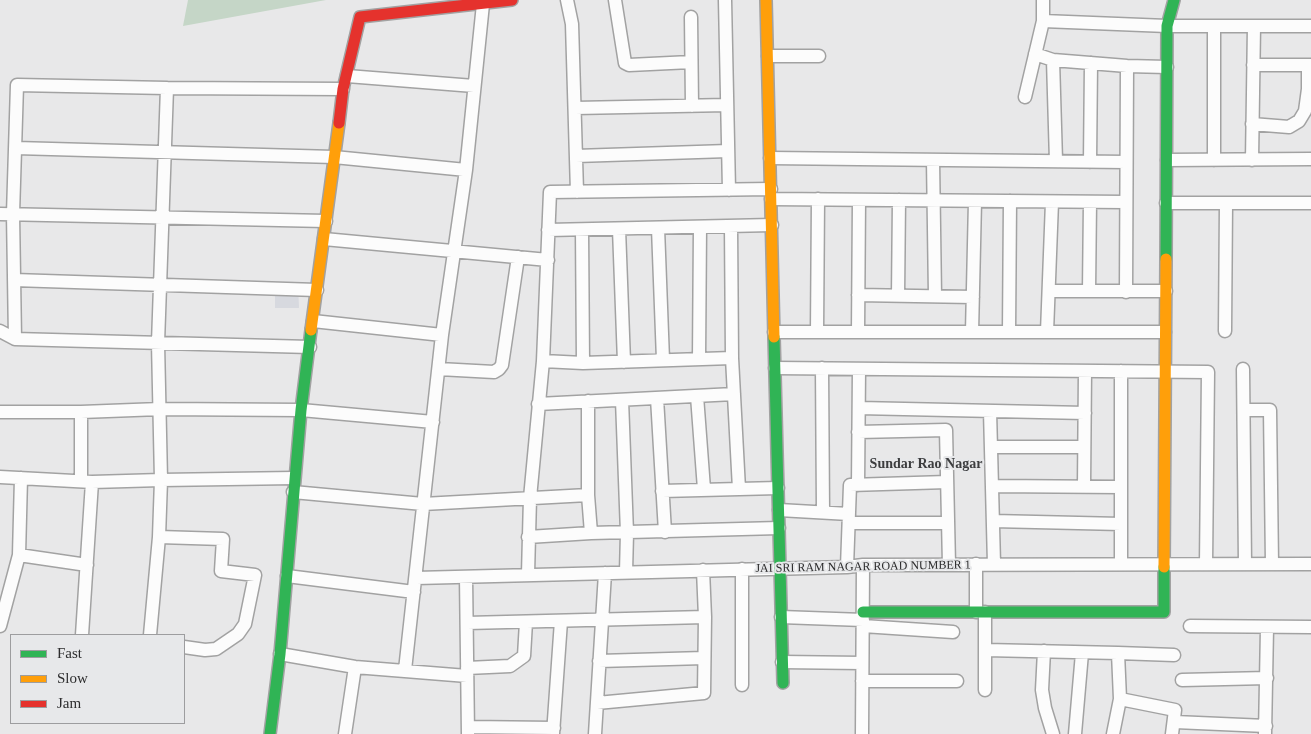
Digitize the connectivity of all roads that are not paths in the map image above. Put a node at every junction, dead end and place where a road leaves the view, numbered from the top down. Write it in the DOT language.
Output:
graph roads {
  1 [pos="512,0"];
  2 [pos="567,0"];
  3 [pos="615,0"];
  4 [pos="725,0"];
  5 [pos="766,0"];
  6 [pos="1043,0"];
  7 [pos="1174,0"];
  8 [pos="483,4"];
  9 [pos="691,17"];
  10 [pos="1043,21"];
  11 [pos="1168,26"];
  12 [pos="1214,26"];
  13 [pos="1254,26"];
  14 [pos="1311,26"];
  15 [pos="1035,54"];
  16 [pos="768,56"];
  17 [pos="819,56"];
  18 [pos="1053,60"];
  19 [pos="691,62"];
  20 [pos="1091,64"];
  21 [pos="1253,65"];
  22 [pos="1309,65"];
  23 [pos="1127,66"];
  24 [pos="1167,67"];
  25 [pos="347,76"];
  26 [pos="474,86"];
  27 [pos="166,88"];
  28 [pos="343,89"];
  29 [pos="1025,97"];
  30 [pos="727,105"];
  31 [pos="692,106"];
  32 [pos="574,108"];
  33 [pos="1252,124"];
  34 [pos="16,148"];
  35 [pos="728,151"];
  36 [pos="164,152"];
  37 [pos="576,156"];
  38 [pos="334,157"];
  39 [pos="770,158"];
  40 [pos="1311,159"];
  41 [pos="933,160"];
  42 [pos="1167,160"];
  43 [pos="1214,160"];
  44 [pos="1252,160"];
  45 [pos="1056,161"];
  46 [pos="1090,162"];
  47 [pos="1126,162"];
  48 [pos="466,170"];
  49 [pos="729,190"];
  50 [pos="576,192"];
  51 [pos="771,194"];
  52 [pos="818,199"];
  53 [pos="858,200"];
  54 [pos="899,200"];
  55 [pos="934,200"];
  56 [pos="975,201"];
  57 [pos="1010,201"];
  58 [pos="1052,202"];
  59 [pos="1090,202"];
  60 [pos="1125,202"];
  61 [pos="1226,202"];
  62 [pos="1166,203"];
  63 [pos="1311,203"];
  64 [pos="0,214"];
  65 [pos="13,214"];
  66 [pos="162,218"];
  67 [pos="326,222"];
  68 [pos="772,225"];
  69 [pos="731,226"];
  70 [pos="700,227"];
  71 [pos="658,228"];
  72 [pos="618,229"];
  73 [pos="548,230"];
  74 [pos="582,230"];
  75 [pos="324,239"];
  76 [pos="454,252"];
  77 [pos="518,258"];
  78 [pos="548,260"];
  79 [pos="14,280"];
  80 [pos="160,285"];
  81 [pos="317,290"];
  82 [pos="1049,291"];
  83 [pos="1166,291"];
  84 [pos="1089,292"];
  85 [pos="1126,292"];
  86 [pos="858,295"];
  87 [pos="898,296"];
  88 [pos="936,296"];
  89 [pos="973,297"];
  90 [pos="313,322"];
  91 [pos="0,331"];
  92 [pos="1225,331"];
  93 [pos="774,332"];
  94 [pos="817,332"];
  95 [pos="858,332"];
  96 [pos="972,332"];
  97 [pos="1009,332"];
  98 [pos="1047,332"];
  99 [pos="1166,332"];
  100 [pos="442,335"];
  101 [pos="15,339"];
  102 [pos="158,343"];
  103 [pos="310,347"];
  104 [pos="732,358"];
  105 [pos="699,359"];
  106 [pos="663,360"];
  107 [pos="543,361"];
  108 [pos="624,362"];
  109 [pos="584,363"];
  110 [pos="775,368"];
  111 [pos="822,368"];
  112 [pos="1243,368"];
  113 [pos="439,369"];
  114 [pos="859,369"];
  115 [pos="1086,371"];
  116 [pos="1121,371"];
  117 [pos="1165,371"];
  118 [pos="734,394"];
  119 [pos="697,396"];
  120 [pos="657,398"];
  121 [pos="622,400"];
  122 [pos="588,401"];
  123 [pos="538,404"];
  124 [pos="859,408"];
  125 [pos="160,409"];
  126 [pos="302,410"];
  127 [pos="1244,410"];
  128 [pos="990,411"];
  129 [pos="0,412"];
  130 [pos="81,412"];
  131 [pos="1085,413"];
  132 [pos="433,422"];
  133 [pos="858,432"];
  134 [pos="1084,447"];
  135 [pos="991,448"];
  136 [pos="0,477"];
  137 [pos="21,478"];
  138 [pos="294,478"];
  139 [pos="161,480"];
  140 [pos="87,482"];
  141 [pos="947,482"];
  142 [pos="858,485"];
  143 [pos="992,486"];
  144 [pos="1084,486"];
  145 [pos="1121,487"];
  146 [pos="778,488"];
  147 [pos="704,489"];
  148 [pos="739,489"];
  149 [pos="662,491"];
  150 [pos="293,492"];
  151 [pos="588,495"];
  152 [pos="530,498"];
  153 [pos="423,504"];
  154 [pos="779,510"];
  155 [pos="823,512"];
  156 [pos="849,518"];
  157 [pos="993,521"];
  158 [pos="948,523"];
  159 [pos="1121,524"];
  160 [pos="779,528"];
  161 [pos="665,532"];
  162 [pos="591,533"];
  163 [pos="627,533"];
  164 [pos="160,537"];
  165 [pos="528,537"];
  166 [pos="19,555"];
  167 [pos="949,564"];
  168 [pos="976,564"];
  169 [pos="994,564"];
  170 [pos="1121,564"];
  171 [pos="1164,564"];
  172 [pos="1206,564"];
  173 [pos="1245,564"];
  174 [pos="1272,564"];
  175 [pos="1311,564"];
  176 [pos="863,565"];
  177 [pos="87,566"];
  178 [pos="848,567"];
  179 [pos="780,568"];
  180 [pos="742,569"];
  181 [pos="703,570"];
  182 [pos="626,572"];
  183 [pos="605,573"];
  184 [pos="528,574"];
  185 [pos="287,576"];
  186 [pos="466,576"];
  187 [pos="416,578"];
  188 [pos="414,592"];
  189 [pos="981,612"];
  190 [pos="781,617"];
  191 [pos="705,618"];
  192 [pos="1,619"];
  193 [pos="863,619"];
  194 [pos="602,620"];
  195 [pos="561,621"];
  196 [pos="526,622"];
  197 [pos="467,623"];
  198 [pos="1190,626"];
  199 [pos="1311,627"];
  200 [pos="1267,628"];
  201 [pos="953,632"];
  202 [pos="82,634"];
  203 [pos="150,634"];
  204 [pos="185,647"];
  205 [pos="986,650"];
  206 [pos="1044,651"];
  207 [pos="1082,653"];
  208 [pos="1118,653"];
  209 [pos="280,654"];
  210 [pos="1174,655"];
  211 [pos="704,658"];
  212 [pos="599,661"];
  213 [pos="782,662"];
  214 [pos="862,663"];
  215 [pos="355,666"];
  216 [pos="405,670"];
  217 [pos="467,672"];
  218 [pos="1267,678"];
  219 [pos="1182,680"];
  220 [pos="862,681"];
  221 [pos="957,681"];
  222 [pos="783,682"];
  223 [pos="742,685"];
  224 [pos="985,690"];
  225 [pos="1120,699"];
  226 [pos="597,703"];
  227 [pos="1174,728"];
  228 [pos="468,730"];
  229 [pos="1265,730"];
  230 [pos="553,731"];
  231 [pos="270,734"];
  232 [pos="345,734"];
  233 [pos="595,734"];
  234 [pos="862,734"];
  235 [pos="1053,734"];
  236 [pos="1075,734"];
  237 [pos="1113,734"];
  1 -- 8 [label="street"];
  2 -- 32 [label="street"];
  3 -- 19 [label="street"];
  4 -- 30 [label="street"];
  5 -- 16 [label="street"];
  6 -- 10 [label="street"];
  7 -- 11 [label="street"];
  8 -- 25 [label="street"];
  8 -- 26 [label="street"];
  9 -- 19 [label="street"];
  10 -- 11 [label="street"];
  10 -- 15 [label="street"];
  11 -- 12 [label="street"];
  11 -- 24 [label="street"];
  12 -- 13 [label="street"];
  12 -- 43 [label="street"];
  13 -- 14 [label="street"];
  13 -- 21 [label="street"];
  15 -- 18 [label="street"];
  15 -- 29 [label="street"];
  16 -- 17 [label="street"];
  16 -- 39 [label="street"];
  18 -- 20 [label="street"];
  18 -- 45 [label="street"];
  19 -- 31 [label="street"];
  20 -- 23 [label="street"];
  20 -- 46 [label="street"];
  21 -- 22 [label="street"];
  21 -- 33 [label="street"];
  22 -- 33 [label="street"];
  23 -- 24 [label="street"];
  23 -- 47 [label="street"];
  24 -- 42 [label="street"];
  25 -- 26 [label="street"];
  25 -- 28 [label="street"];
  26 -- 48 [label="street"];
  27 -- 28 [label="street"];
  27 -- 34 [label="street"];
  27 -- 36 [label="street"];
  28 -- 38 [label="street"];
  30 -- 31 [label="street"];
  30 -- 35 [label="street"];
  31 -- 32 [label="street"];
  32 -- 37 [label="street"];
  33 -- 44 [label="street"];
  34 -- 36 [label="street"];
  34 -- 65 [label="street"];
  35 -- 37 [label="street"];
  35 -- 49 [label="street"];
  36 -- 38 [label="street"];
  36 -- 66 [label="street"];
  37 -- 50 [label="street"];
  38 -- 48 [label="street"];
  38 -- 67 [label="street"];
  39 -- 41 [label="street"];
  39 -- 51 [label="street"];
  40 -- 44 [label="street"];
  41 -- 45 [label="street"];
  41 -- 55 [label="street"];
  42 -- 43 [label="street"];
  42 -- 62 [label="street"];
  43 -- 44 [label="street"];
  45 -- 46 [label="street"];
  46 -- 47 [label="street"];
  47 -- 60 [label="street"];
  48 -- 76 [label="street"];
  49 -- 50 [label="street"];
  49 -- 51 [label="street"];
  50 -- 73 [label="street"];
  51 -- 52 [label="street"];
  51 -- 68 [label="street"];
  52 -- 53 [label="street"];
  52 -- 94 [label="street"];
  53 -- 54 [label="street"];
  53 -- 86 [label="street"];
  54 -- 55 [label="street"];
  54 -- 87 [label="street"];
  55 -- 56 [label="street"];
  55 -- 88 [label="street"];
  56 -- 57 [label="street"];
  56 -- 89 [label="street"];
  57 -- 58 [label="street"];
  57 -- 97 [label="street"];
  58 -- 59 [label="street"];
  58 -- 82 [label="street"];
  59 -- 60 [label="street"];
  59 -- 84 [label="street"];
  60 -- 85 [label="street"];
  61 -- 62 [label="street"];
  61 -- 63 [label="street"];
  61 -- 92 [label="street"];
  62 -- 83 [label="street"];
  64 -- 65 [label="street"];
  65 -- 66 [label="street"];
  65 -- 79 [label="street"];
  66 -- 67 [label="street"];
  66 -- 80 [label="street"];
  67 -- 75 [label="street"];
  68 -- 69 [label="street"];
  68 -- 93 [label="street"];
  69 -- 70 [label="street"];
  69 -- 104 [label="street"];
  70 -- 71 [label="street"];
  70 -- 105 [label="street"];
  71 -- 72 [label="street"];
  71 -- 106 [label="street"];
  72 -- 74 [label="street"];
  72 -- 108 [label="street"];
  73 -- 74 [label="street"];
  73 -- 78 [label="street"];
  74 -- 109 [label="street"];
  75 -- 76 [label="street"];
  75 -- 81 [label="street"];
  76 -- 77 [label="street"];
  76 -- 100 [label="street"];
  77 -- 78 [label="street"];
  77 -- 113 [label="street"];
  78 -- 107 [label="street"];
  79 -- 80 [label="street"];
  79 -- 101 [label="street"];
  80 -- 81 [label="street"];
  80 -- 102 [label="street"];
  81 -- 90 [label="street"];
  82 -- 84 [label="street"];
  82 -- 98 [label="street"];
  83 -- 85 [label="street"];
  83 -- 99 [label="street"];
  84 -- 85 [label="street"];
  86 -- 87 [label="street"];
  86 -- 95 [label="street"];
  87 -- 88 [label="street"];
  88 -- 89 [label="street"];
  89 -- 96 [label="street"];
  90 -- 100 [label="street"];
  90 -- 103 [label="street"];
  91 -- 101 [label="street"];
  93 -- 94 [label="street"];
  93 -- 110 [label="street"];
  94 -- 95 [label="street"];
  95 -- 96 [label="street"];
  96 -- 97 [label="street"];
  97 -- 98 [label="street"];
  98 -- 99 [label="street"];
  99 -- 117 [label="street"];
  100 -- 113 [label="street"];
  101 -- 102 [label="street"];
  102 -- 103 [label="street"];
  102 -- 125 [label="street"];
  103 -- 126 [label="street"];
  104 -- 105 [label="street"];
  104 -- 118 [label="street"];
  105 -- 106 [label="street"];
  106 -- 108 [label="street"];
  107 -- 109 [label="street"];
  107 -- 123 [label="street"];
  108 -- 109 [label="street"];
  110 -- 111 [label="street"];
  110 -- 146 [label="street"];
  111 -- 114 [label="street"];
  111 -- 155 [label="street"];
  112 -- 127 [label="street"];
  113 -- 132 [label="street"];
  114 -- 115 [label="street"];
  114 -- 124 [label="street"];
  115 -- 116 [label="street"];
  115 -- 131 [label="street"];
  116 -- 117 [label="street"];
  116 -- 145 [label="street"];
  117 -- 171 [label="street"];
  117 -- 172 [label="street"];
  118 -- 119 [label="street"];
  118 -- 148 [label="street"];
  119 -- 120 [label="street"];
  119 -- 147 [label="street"];
  120 -- 121 [label="street"];
  120 -- 149 [label="street"];
  121 -- 122 [label="street"];
  121 -- 163 [label="street"];
  122 -- 123 [label="street"];
  122 -- 151 [label="street"];
  123 -- 152 [label="street"];
  124 -- 128 [label="street"];
  124 -- 133 [label="street"];
  125 -- 126 [label="street"];
  125 -- 130 [label="street"];
  125 -- 139 [label="street"];
  126 -- 132 [label="street"];
  126 -- 138 [label="street"];
  127 -- 173 [label="street"];
  127 -- 174 [label="street"];
  128 -- 131 [label="street"];
  128 -- 135 [label="street"];
  129 -- 130 [label="street"];
  130 -- 140 [label="street"];
  131 -- 134 [label="street"];
  132 -- 153 [label="street"];
  133 -- 141 [label="street"];
  133 -- 142 [label="street"];
  134 -- 135 [label="street"];
  134 -- 144 [label="street"];
  135 -- 143 [label="street"];
  136 -- 137 [label="street"];
  137 -- 140 [label="street"];
  137 -- 166 [label="street"];
  138 -- 139 [label="street"];
  138 -- 150 [label="street"];
  139 -- 140 [label="street"];
  139 -- 164 [label="street"];
  140 -- 177 [label="street"];
  141 -- 142 [label="street"];
  141 -- 158 [label="street"];
  142 -- 156 [label="street"];
  143 -- 144 [label="street"];
  143 -- 157 [label="street"];
  144 -- 145 [label="street"];
  145 -- 159 [label="street"];
  146 -- 148 [label="street"];
  146 -- 154 [label="street"];
  147 -- 148 [label="street"];
  147 -- 149 [label="street"];
  149 -- 161 [label="street"];
  150 -- 153 [label="street"];
  150 -- 185 [label="street"];
  151 -- 152 [label="street"];
  151 -- 162 [label="street"];
  152 -- 153 [label="street"];
  152 -- 165 [label="street"];
  153 -- 187 [label="street"];
  154 -- 155 [label="street"];
  154 -- 160 [label="street"];
  155 -- 156 [label="street"];
  156 -- 158 [label="street"];
  156 -- 178 [label="street"];
  157 -- 159 [label="street"];
  157 -- 169 [label="street"];
  158 -- 167 [label="street"];
  159 -- 170 [label="street"];
  160 -- 161 [label="street"];
  160 -- 179 [label="street"];
  161 -- 163 [label="street"];
  162 -- 163 [label="street"];
  162 -- 165 [label="street"];
  163 -- 182 [label="street"];
  164 -- 203 [label="street"];
  164 -- 204 [label="street"];
  165 -- 184 [label="street"];
  166 -- 177 [label="street"];
  166 -- 192 [label="street"];
  167 -- 168 [label="street, JAI SRI RAM NAGAR ROAD NUMBER 1"];
  167 -- 176 [label="street, JAI SRI RAM NAGAR ROAD NUMBER 1"];
  168 -- 169 [label="street, JAI SRI RAM NAGAR ROAD NUMBER 1"];
  168 -- 189 [label="street"];
  169 -- 170 [label="street, JAI SRI RAM NAGAR ROAD NUMBER 1"];
  170 -- 171 [label="street, JAI SRI RAM NAGAR ROAD NUMBER 1"];
  171 -- 172 [label="street, JAI SRI RAM NAGAR ROAD NUMBER 1"];
  171 -- 189 [label="street"];
  172 -- 173 [label="street, JAI SRI RAM NAGAR ROAD NUMBER 1"];
  173 -- 174 [label="street, JAI SRI RAM NAGAR ROAD NUMBER 1"];
  174 -- 175 [label="street, JAI SRI RAM NAGAR ROAD NUMBER 1"];
  176 -- 178 [label="street, JAI SRI RAM NAGAR ROAD NUMBER 1"];
  176 -- 193 [label="street"];
  177 -- 202 [label="street"];
  178 -- 179 [label="street, JAI SRI RAM NAGAR ROAD NUMBER 1"];
  179 -- 180 [label="street, JAI SRI RAM NAGAR ROAD NUMBER 1"];
  179 -- 190 [label="street"];
  180 -- 181 [label="street, JAI SRI RAM NAGAR ROAD NUMBER 1"];
  180 -- 223 [label="street"];
  181 -- 182 [label="street, JAI SRI RAM NAGAR ROAD NUMBER 1"];
  181 -- 191 [label="street"];
  182 -- 183 [label="street, JAI SRI RAM NAGAR ROAD NUMBER 1"];
  183 -- 184 [label="street, JAI SRI RAM NAGAR ROAD NUMBER 1"];
  183 -- 194 [label="street"];
  184 -- 186 [label="street, JAI SRI RAM NAGAR ROAD NUMBER 1"];
  185 -- 188 [label="street"];
  185 -- 209 [label="street"];
  186 -- 187 [label="street, JAI SRI RAM NAGAR ROAD NUMBER 1"];
  186 -- 197 [label="street"];
  187 -- 188 [label="street"];
  188 -- 216 [label="street"];
  189 -- 193 [label="street"];
  189 -- 205 [label="street"];
  190 -- 193 [label="street"];
  190 -- 213 [label="street"];
  191 -- 194 [label="street"];
  191 -- 211 [label="street"];
  193 -- 201 [label="street"];
  193 -- 214 [label="street"];
  194 -- 195 [label="street"];
  194 -- 212 [label="street"];
  195 -- 196 [label="street"];
  195 -- 230 [label="street"];
  196 -- 197 [label="street"];
  196 -- 217 [label="street"];
  197 -- 217 [label="street"];
  198 -- 200 [label="street"];
  199 -- 200 [label="street"];
  200 -- 218 [label="street"];
  205 -- 206 [label="street"];
  205 -- 224 [label="street"];
  206 -- 207 [label="street"];
  206 -- 235 [label="street"];
  207 -- 208 [label="street"];
  207 -- 236 [label="street"];
  208 -- 210 [label="street"];
  208 -- 225 [label="street"];
  209 -- 215 [label="street"];
  209 -- 231 [label="street"];
  211 -- 212 [label="street"];
  211 -- 226 [label="street"];
  212 -- 226 [label="street"];
  213 -- 214 [label="street"];
  213 -- 222 [label="street"];
  214 -- 220 [label="street"];
  215 -- 216 [label="street"];
  215 -- 232 [label="street"];
  216 -- 217 [label="street"];
  217 -- 228 [label="street"];
  218 -- 219 [label="street"];
  218 -- 229 [label="street"];
  220 -- 221 [label="street"];
  220 -- 234 [label="street"];
  225 -- 227 [label="street"];
  225 -- 237 [label="street"];
  226 -- 233 [label="street"];
  227 -- 229 [label="street"];
  228 -- 230 [label="street"];
}
